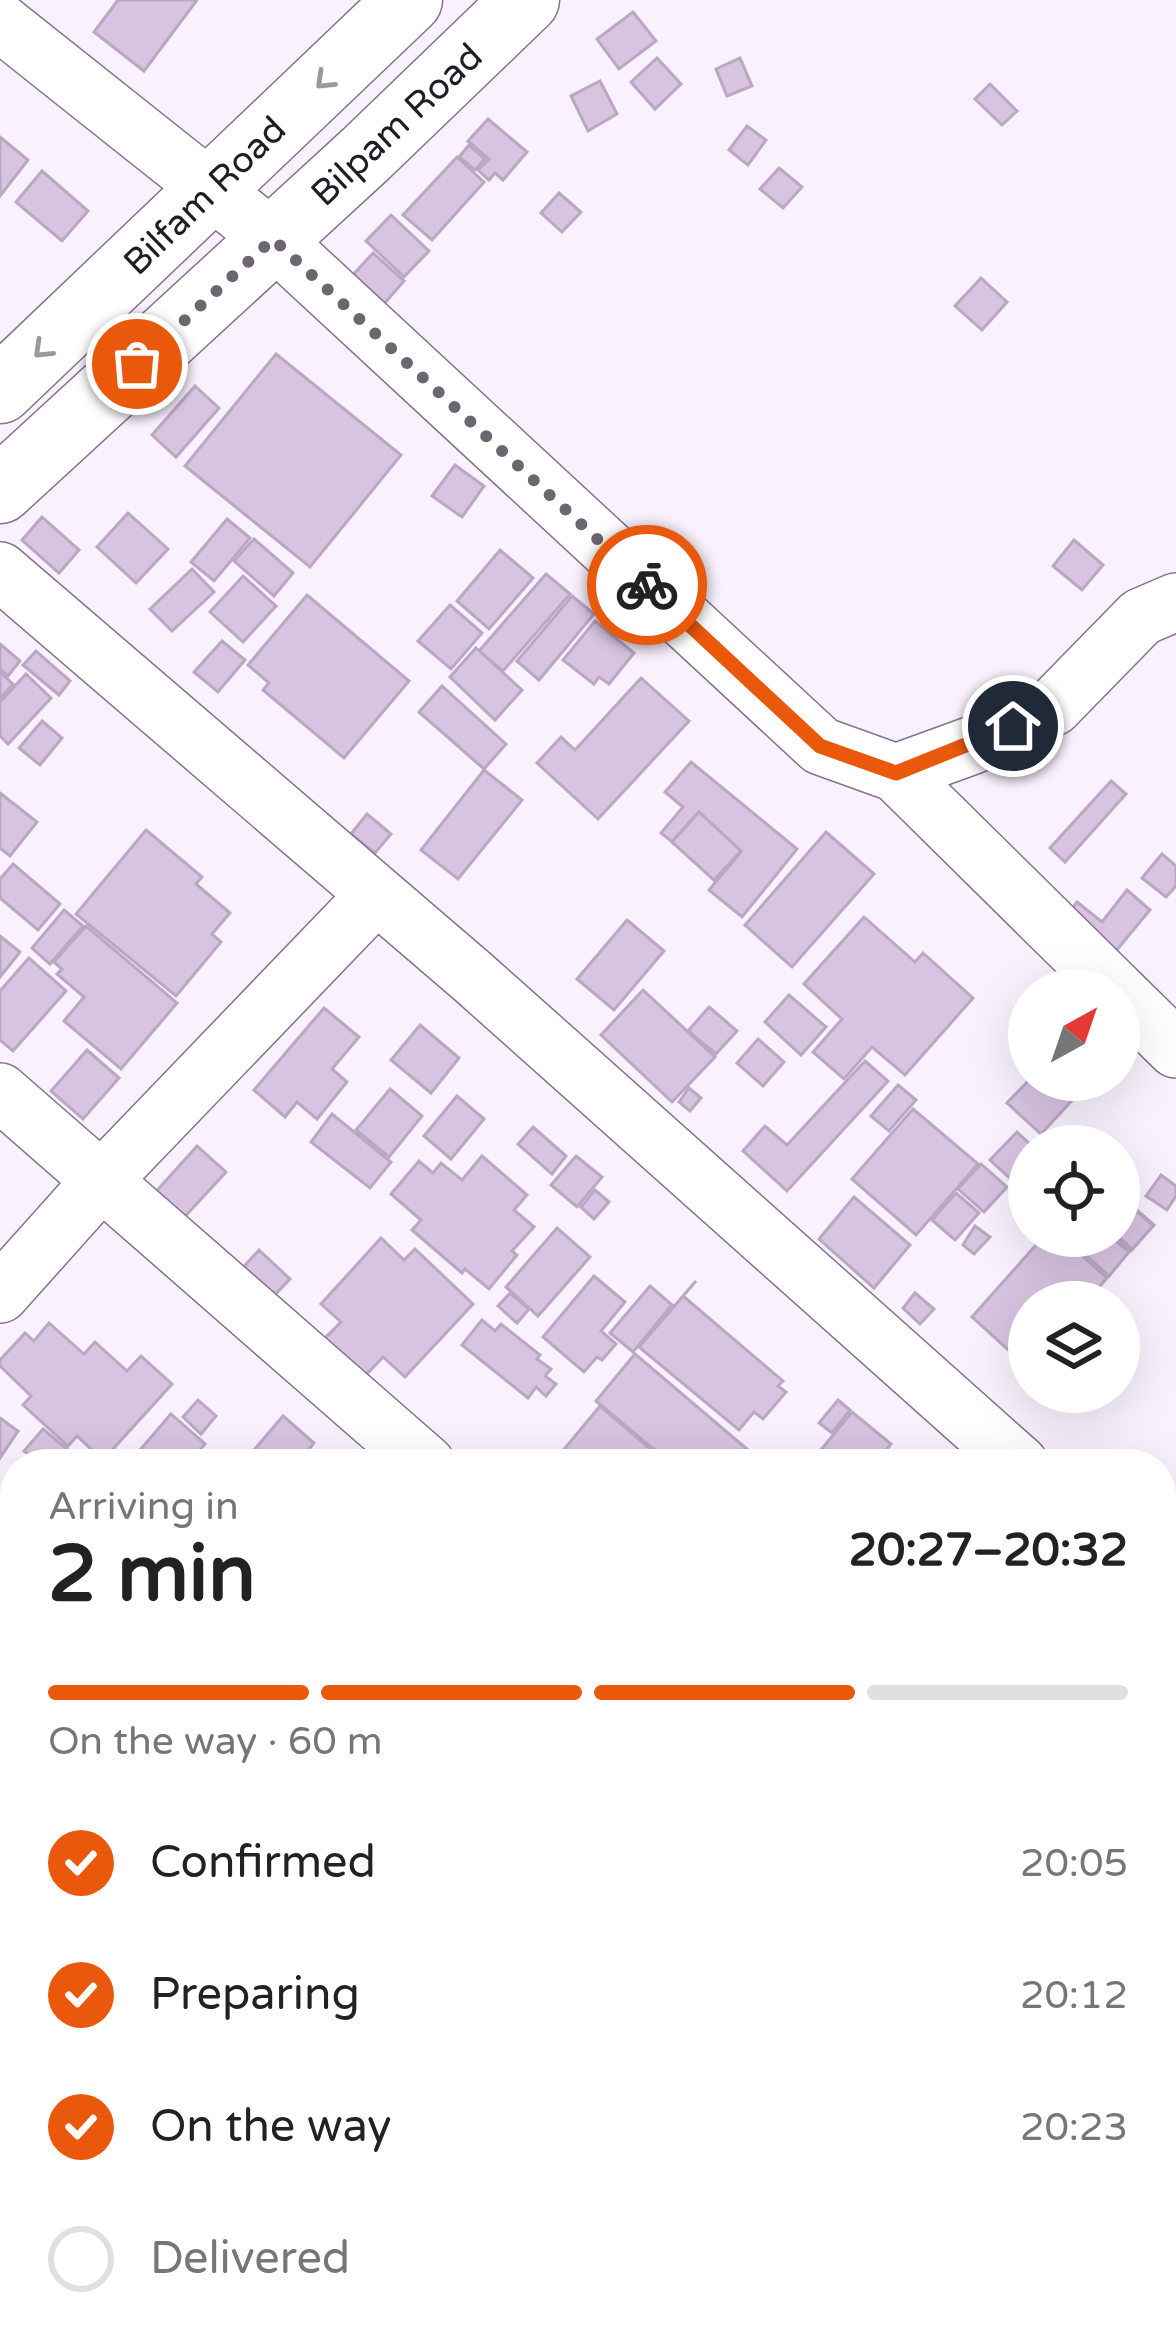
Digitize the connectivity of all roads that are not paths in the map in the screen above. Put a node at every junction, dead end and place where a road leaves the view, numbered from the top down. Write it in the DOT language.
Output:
graph roads {
  1 [pos="409,0"];
  2 [pos="526,0"];
  3 [pos="0,22"];
  4 [pos="211,189"];
  5 [pos="273,239"];
  6 [pos="0,390"];
  7 [pos="0,490"];
  8 [pos="0,571"];
  9 [pos="1176,602"];
  10 [pos="896,773"];
  11 [pos="376,895"];
  12 [pos="1096,969"];
  13 [pos="1140,1013"];
  14 [pos="1176,1049"];
  15 [pos="0,1092"];
  16 [pos="102,1180"];
  17 [pos="0,1294"];
  18 [pos="410,1449"];
  19 [pos="1002,1449"];
  1 -- 4 [label="main road, Bilfam Road, one-way"];
  2 -- 5 [label="main road, Bilpam Road"];
  3 -- 4 [label="street"];
  4 -- 5 [label="street"];
  4 -- 6 [label="main road, Bilfam Road, one-way"];
  5 -- 7 [label="main road, Bilpam Road"];
  5 -- 10 [label="street"];
  8 -- 11 [label="street"];
  9 -- 10 [label="street"];
  10 -- 12 [label="street"];
  11 -- 16 [label="street"];
  11 -- 19 [label="street"];
  13 -- 14 [label="street"];
  15 -- 16 [label="street"];
  16 -- 17 [label="street"];
  16 -- 18 [label="street"];
}
